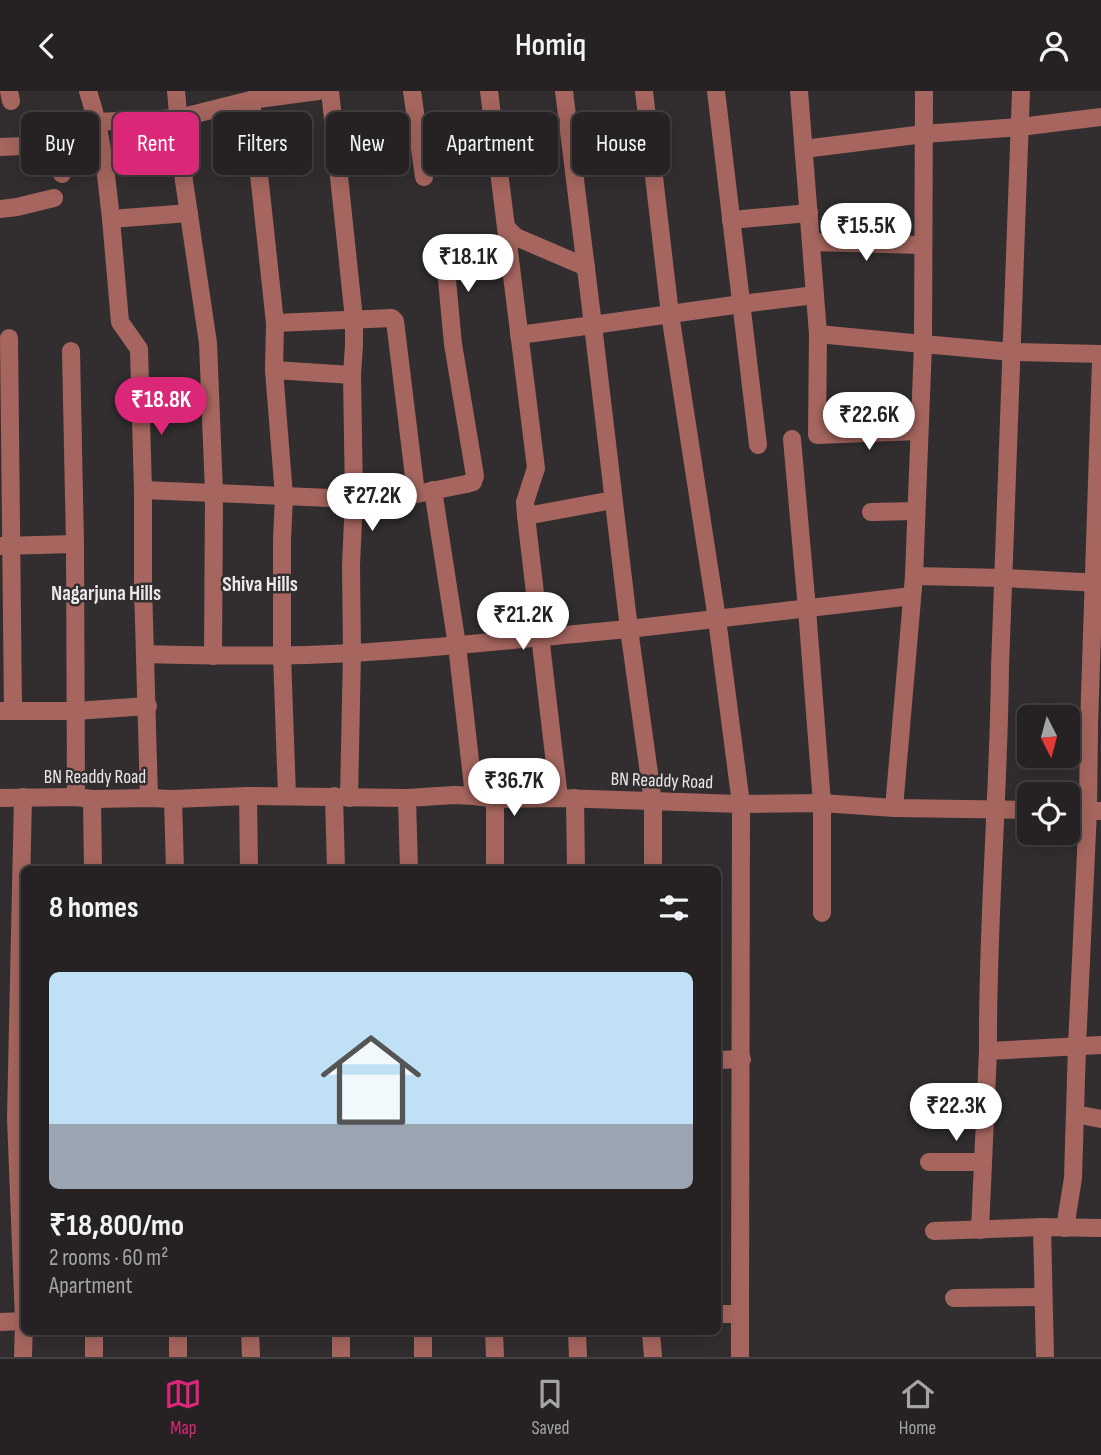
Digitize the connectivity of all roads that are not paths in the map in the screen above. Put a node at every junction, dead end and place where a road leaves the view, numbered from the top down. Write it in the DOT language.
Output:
graph roads {
  1 [pos="88,91"];
  2 [pos="176,91"];
  3 [pos="318,91"];
  4 [pos="330,91"];
  5 [pos="412,91"];
  6 [pos="489,91"];
  7 [pos="564,91"];
  8 [pos="643,91"];
  9 [pos="716,91"];
  10 [pos="799,91"];
  11 [pos="924,91"];
  12 [pos="1021,91"];
  13 [pos="256,97"];
  14 [pos="94,112"];
  15 [pos="178,112"];
  16 [pos="199,113"];
  17 [pos="1101,117"];
  18 [pos="1020,127"];
  19 [pos="99,134"];
  20 [pos="924,134"];
  21 [pos="21,146"];
  22 [pos="0,147"];
  23 [pos="804,149"];
  24 [pos="185,175"];
  25 [pos="424,177"];
  26 [pos="54,198"];
  27 [pos="0,209"];
  28 [pos="189,213"];
  29 [pos="809,213"];
  30 [pos="111,219"];
  31 [pos="731,220"];
  32 [pos="506,227"];
  33 [pos="811,242"];
  34 [pos="923,245"];
  35 [pos="444,248"];
  36 [pos="586,267"];
  37 [pos="815,295"];
  38 [pos="741,303"];
  39 [pos="670,314"];
  40 [pos="354,319"];
  41 [pos="275,323"];
  42 [pos="593,325"];
  43 [pos="520,334"];
  44 [pos="818,334"];
  45 [pos="9,338"];
  46 [pos="923,344"];
  47 [pos="71,351"];
  48 [pos="1012,352"];
  49 [pos="1101,354"];
  50 [pos="1101,361"];
  51 [pos="274,370"];
  52 [pos="352,375"];
  53 [pos="919,431"];
  54 [pos="792,439"];
  55 [pos="758,445"];
  56 [pos="143,490"];
  57 [pos="424,491"];
  58 [pos="214,492"];
  59 [pos="284,496"];
  60 [pos="397,498"];
  61 [pos="354,499"];
  62 [pos="613,501"];
  63 [pos="916,510"];
  64 [pos="871,512"];
  65 [pos="526,516"];
  66 [pos="75,544"];
  67 [pos="6,546"];
  68 [pos="914,576"];
  69 [pos="1004,578"];
  70 [pos="1097,583"];
  71 [pos="912,596"];
  72 [pos="807,609"];
  73 [pos="717,619"];
  74 [pos="629,629"];
  75 [pos="541,636"];
  76 [pos="457,645"];
  77 [pos="352,653"];
  78 [pos="145,654"];
  79 [pos="282,655"];
  80 [pos="213,656"];
  81 [pos="148,706"];
  82 [pos="6,711"];
  83 [pos="75,711"];
  84 [pos="248,796"];
  85 [pos="287,796"];
  86 [pos="474,796"];
  87 [pos="23,797"];
  88 [pos="342,797"];
  89 [pos="0,798"];
  90 [pos="84,798"];
  91 [pos="149,798"];
  92 [pos="567,798"];
  93 [pos="173,799"];
  94 [pos="407,799"];
  95 [pos="495,799"];
  96 [pos="653,802"];
  97 [pos="822,803"];
  98 [pos="741,804"];
  99 [pos="894,809"];
  100 [pos="1017,810"];
  101 [pos="995,811"];
  102 [pos="1095,811"];
  103 [pos="92,866"];
  104 [pos="175,866"];
  105 [pos="248,866"];
  106 [pos="336,866"];
  107 [pos="409,866"];
  108 [pos="495,866"];
  109 [pos="576,866"];
  110 [pos="653,866"];
  111 [pos="822,913"];
  112 [pos="1101,1045"];
  113 [pos="1077,1046"];
  114 [pos="988,1051"];
  115 [pos="742,1059"];
  116 [pos="721,1060"];
  117 [pos="14,1068"];
  118 [pos="1075,1114"];
  119 [pos="1101,1119"];
  120 [pos="929,1162"];
  121 [pos="982,1162"];
  122 [pos="1042,1227"];
  123 [pos="1065,1228"];
  124 [pos="1101,1229"];
  125 [pos="980,1230"];
  126 [pos="934,1231"];
  127 [pos="21,1245"];
  128 [pos="1043,1297"];
  129 [pos="954,1299"];
  130 [pos="721,1314"];
  131 [pos="740,1314"];
  132 [pos="21,1321"];
  133 [pos="0,1322"];
  134 [pos="24,1335"];
  135 [pos="94,1335"];
  136 [pos="178,1335"];
  137 [pos="250,1335"];
  138 [pos="341,1335"];
  139 [pos="423,1335"];
  140 [pos="494,1335"];
  141 [pos="577,1335"];
  142 [pos="652,1335"];
  143 [pos="23,1357"];
  144 [pos="94,1357"];
  145 [pos="178,1357"];
  146 [pos="251,1357"];
  147 [pos="341,1357"];
  148 [pos="423,1357"];
  149 [pos="495,1357"];
  150 [pos="578,1357"];
  151 [pos="653,1357"];
  152 [pos="740,1357"];
  153 [pos="1045,1357"];
  1 -- 14 [label="street"];
  2 -- 15 [label="street"];
  3 -- 13 [label="street"];
  4 -- 40 [label="street"];
  5 -- 25 [label="street"];
  6 -- 32 [label="street"];
  7 -- 36 [label="street"];
  8 -- 39 [label="street"];
  9 -- 31 [label="street"];
  10 -- 23 [label="street"];
  11 -- 20 [label="street"];
  12 -- 18 [label="street"];
  13 -- 16 [label="street"];
  13 -- 41 [label="street"];
  17 -- 18 [label="street"];
  18 -- 20 [label="street"];
  18 -- 48 [label="street"];
  19 -- 30 [label="street"];
  20 -- 23 [label="street"];
  20 -- 34 [label="street"];
  21 -- 22 [label="street"];
  23 -- 29 [label="street"];
  24 -- 28 [label="street"];
  26 -- 27 [label="street"];
  28 -- 30 [label="street"];
  28 -- 58 [label="street"];
  29 -- 31 [label="street"];
  29 -- 33 [label="street"];
  30 -- 56 [label="street"];
  31 -- 38 [label="street"];
  32 -- 36 [label="street"];
  32 -- 43 [label="street"];
  33 -- 34 [label="street"];
  33 -- 37 [label="street"];
  34 -- 46 [label="street"];
  35 -- 57 [label="street"];
  36 -- 42 [label="street"];
  37 -- 38 [label="street"];
  37 -- 44 [label="street"];
  38 -- 39 [label="street"];
  38 -- 55 [label="street"];
  39 -- 42 [label="street"];
  39 -- 73 [label="street"];
  40 -- 41 [label="street"];
  40 -- 52 [label="street"];
  40 -- 57 [label="street"];
  41 -- 51 [label="street"];
  42 -- 43 [label="street"];
  42 -- 62 [label="street"];
  43 -- 65 [label="street"];
  44 -- 46 [label="street"];
  44 -- 53 [label="street"];
  45 -- 67 [label="street"];
  46 -- 48 [label="street"];
  46 -- 53 [label="street"];
  47 -- 66 [label="street"];
  48 -- 49 [label="street"];
  48 -- 69 [label="street"];
  50 -- 70 [label="street"];
  51 -- 52 [label="street"];
  51 -- 59 [label="street"];
  52 -- 61 [label="street"];
  53 -- 63 [label="street"];
  54 -- 72 [label="street"];
  56 -- 58 [label="street"];
  56 -- 78 [label="street"];
  57 -- 60 [label="street"];
  57 -- 76 [label="street"];
  58 -- 59 [label="street"];
  58 -- 80 [label="street"];
  59 -- 61 [label="street"];
  59 -- 79 [label="street"];
  61 -- 77 [label="street"];
  62 -- 65 [label="street"];
  62 -- 74 [label="street"];
  63 -- 64 [label="street"];
  63 -- 68 [label="street"];
  65 -- 75 [label="street"];
  66 -- 67 [label="street"];
  66 -- 83 [label="street"];
  67 -- 82 [label="street"];
  68 -- 69 [label="street"];
  68 -- 71 [label="street"];
  69 -- 70 [label="street"];
  69 -- 101 [label="street"];
  70 -- 102 [label="street"];
  71 -- 72 [label="street"];
  71 -- 99 [label="street"];
  72 -- 73 [label="street"];
  72 -- 97 [label="street"];
  73 -- 74 [label="street"];
  73 -- 98 [label="street"];
  74 -- 75 [label="street"];
  74 -- 96 [label="street"];
  75 -- 76 [label="street"];
  75 -- 92 [label="street"];
  76 -- 77 [label="street"];
  76 -- 86 [label="street"];
  77 -- 79 [label="street"];
  77 -- 88 [label="street"];
  78 -- 80 [label="street"];
  78 -- 81 [label="street"];
  79 -- 80 [label="street"];
  79 -- 85 [label="street"];
  81 -- 83 [label="street"];
  81 -- 91 [label="street"];
  82 -- 83 [label="street"];
  83 -- 90 [label="street"];
  84 -- 85 [label="street, BN Readdy Road"];
  84 -- 93 [label="street, BN Readdy Road"];
  84 -- 105 [label="street"];
  85 -- 88 [label="street, BN Readdy Road"];
  86 -- 94 [label="street, BN Readdy Road"];
  86 -- 95 [label="street, BN Readdy Road"];
  87 -- 89 [label="street, BN Readdy Road"];
  87 -- 90 [label="street, BN Readdy Road"];
  87 -- 117 [label="street"];
  88 -- 94 [label="street, BN Readdy Road"];
  88 -- 106 [label="street"];
  90 -- 91 [label="street, BN Readdy Road"];
  90 -- 103 [label="street"];
  91 -- 93 [label="street, BN Readdy Road"];
  92 -- 95 [label="street, BN Readdy Road"];
  92 -- 96 [label="street, BN Readdy Road"];
  92 -- 109 [label="street"];
  93 -- 104 [label="street"];
  94 -- 107 [label="street"];
  95 -- 108 [label="street"];
  96 -- 98 [label="street, BN Readdy Road"];
  96 -- 110 [label="street"];
  97 -- 98 [label="street, BN Readdy Road"];
  97 -- 99 [label="street, BN Readdy Road"];
  97 -- 111 [label="street"];
  98 -- 115 [label="street"];
  99 -- 101 [label="street, BN Readdy Road"];
  100 -- 101 [label="street, BN Readdy Road"];
  101 -- 114 [label="street"];
  102 -- 113 [label="street"];
  112 -- 113 [label="street"];
  113 -- 114 [label="street"];
  113 -- 118 [label="street"];
  114 -- 121 [label="street"];
  115 -- 116 [label="street"];
  115 -- 131 [label="street"];
  117 -- 127 [label="street"];
  118 -- 119 [label="street"];
  118 -- 123 [label="street"];
  120 -- 121 [label="street"];
  121 -- 125 [label="street"];
  122 -- 123 [label="street"];
  122 -- 125 [label="street"];
  122 -- 128 [label="street"];
  123 -- 124 [label="street"];
  125 -- 126 [label="street"];
  128 -- 129 [label="street"];
  128 -- 153 [label="street"];
  130 -- 131 [label="street"];
  131 -- 152 [label="street"];
  132 -- 133 [label="street"];
  134 -- 143 [label="street"];
  135 -- 144 [label="street"];
  136 -- 145 [label="street"];
  137 -- 146 [label="street"];
  138 -- 147 [label="street"];
  139 -- 148 [label="street"];
  140 -- 149 [label="street"];
  141 -- 150 [label="street"];
  142 -- 151 [label="street"];
}
